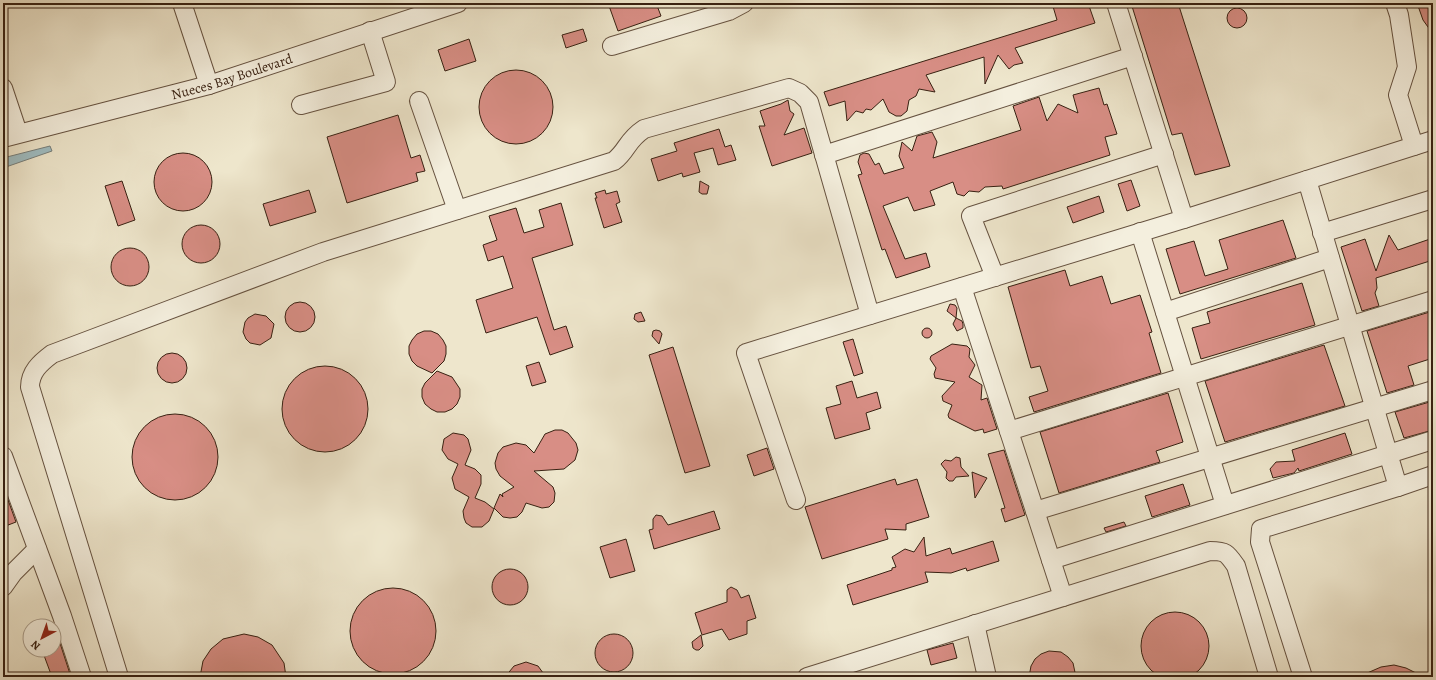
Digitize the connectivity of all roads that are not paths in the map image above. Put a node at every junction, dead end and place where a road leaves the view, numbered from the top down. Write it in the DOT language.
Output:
graph roads {
  1 [pos="182,3"];
  2 [pos="458,3"];
  3 [pos="744,3"];
  4 [pos="1116,3"];
  5 [pos="1395,3"];
  6 [pos="370,31"];
  7 [pos="612,46"];
  8 [pos="1133,56"];
  9 [pos="209,85"];
  10 [pos="3,88"];
  11 [pos="419,101"];
  12 [pos="301,105"];
  13 [pos="10,135"];
  14 [pos="1433,140"];
  15 [pos="1414,146"];
  16 [pos="1164,154"];
  17 [pos="824,155"];
  18 [pos="1307,180"];
  19 [pos="1433,198"];
  20 [pos="457,210"];
  21 [pos="1184,219"];
  22 [pos="1140,232"];
  23 [pos="1322,233"];
  24 [pos="1330,258"];
  25 [pos="994,277"];
  26 [pos="962,287"];
  27 [pos="1433,300"];
  28 [pos="1165,312"];
  29 [pos="870,315"];
  30 [pos="1350,326"];
  31 [pos="1185,376"];
  32 [pos="1433,390"];
  33 [pos="1374,408"];
  34 [pos="1009,431"];
  35 [pos="1433,440"];
  36 [pos="1388,454"];
  37 [pos="3,456"];
  38 [pos="1210,458"];
  39 [pos="1433,476"];
  40 [pos="1398,487"];
  41 [pos="796,500"];
  42 [pos="1225,505"];
  43 [pos="1035,511"];
  44 [pos="37,549"];
  45 [pos="1051,560"];
  46 [pos="3,586"];
  47 [pos="1062,597"];
  48 [pos="975,624"];
  49 [pos="985,676"];
  50 [pos="82,677"];
  51 [pos="119,677"];
  52 [pos="807,677"];
  53 [pos="1269,677"];
  54 [pos="1303,677"];
  1 -- 9 [label="street"];
  2 -- 6 [label="street, Nueces Bay Boulevard"];
  3 -- 7 [label="street"];
  4 -- 8 [label="street"];
  5 -- 15 [label="street"];
  6 -- 9 [label="street, Nueces Bay Boulevard"];
  6 -- 12 [label="street"];
  8 -- 16 [label="street"];
  8 -- 17 [label="street"];
  9 -- 13 [label="street, Nueces Bay Boulevard"];
  10 -- 13 [label="street"];
  11 -- 20 [label="street"];
  14 -- 15 [label="street"];
  15 -- 18 [label="street"];
  16 -- 21 [label="street"];
  16 -- 25 [label="street"];
  17 -- 20 [label="street"];
  17 -- 29 [label="street"];
  18 -- 21 [label="street"];
  18 -- 23 [label="street"];
  19 -- 23 [label="street"];
  20 -- 51 [label="street"];
  21 -- 22 [label="street"];
  22 -- 25 [label="street"];
  22 -- 28 [label="street"];
  23 -- 24 [label="street"];
  24 -- 28 [label="street"];
  24 -- 30 [label="street"];
  25 -- 26 [label="street"];
  26 -- 29 [label="street"];
  26 -- 34 [label="street"];
  27 -- 30 [label="street"];
  28 -- 31 [label="street"];
  29 -- 41 [label="street"];
  30 -- 31 [label="street"];
  30 -- 33 [label="street"];
  31 -- 34 [label="street"];
  31 -- 38 [label="street"];
  32 -- 33 [label="street"];
  33 -- 36 [label="street"];
  33 -- 38 [label="street"];
  34 -- 43 [label="street"];
  35 -- 36 [label="street"];
  36 -- 40 [label="street"];
  36 -- 42 [label="street"];
  37 -- 44 [label="street"];
  38 -- 42 [label="street"];
  38 -- 43 [label="street"];
  39 -- 40 [label="street"];
  40 -- 54 [label="street"];
  42 -- 45 [label="street"];
  43 -- 45 [label="street"];
  44 -- 46 [label="street"];
  44 -- 50 [label="street"];
  45 -- 47 [label="street"];
  47 -- 48 [label="street"];
  47 -- 53 [label="street"];
  48 -- 49 [label="street"];
  48 -- 52 [label="street"];
}
